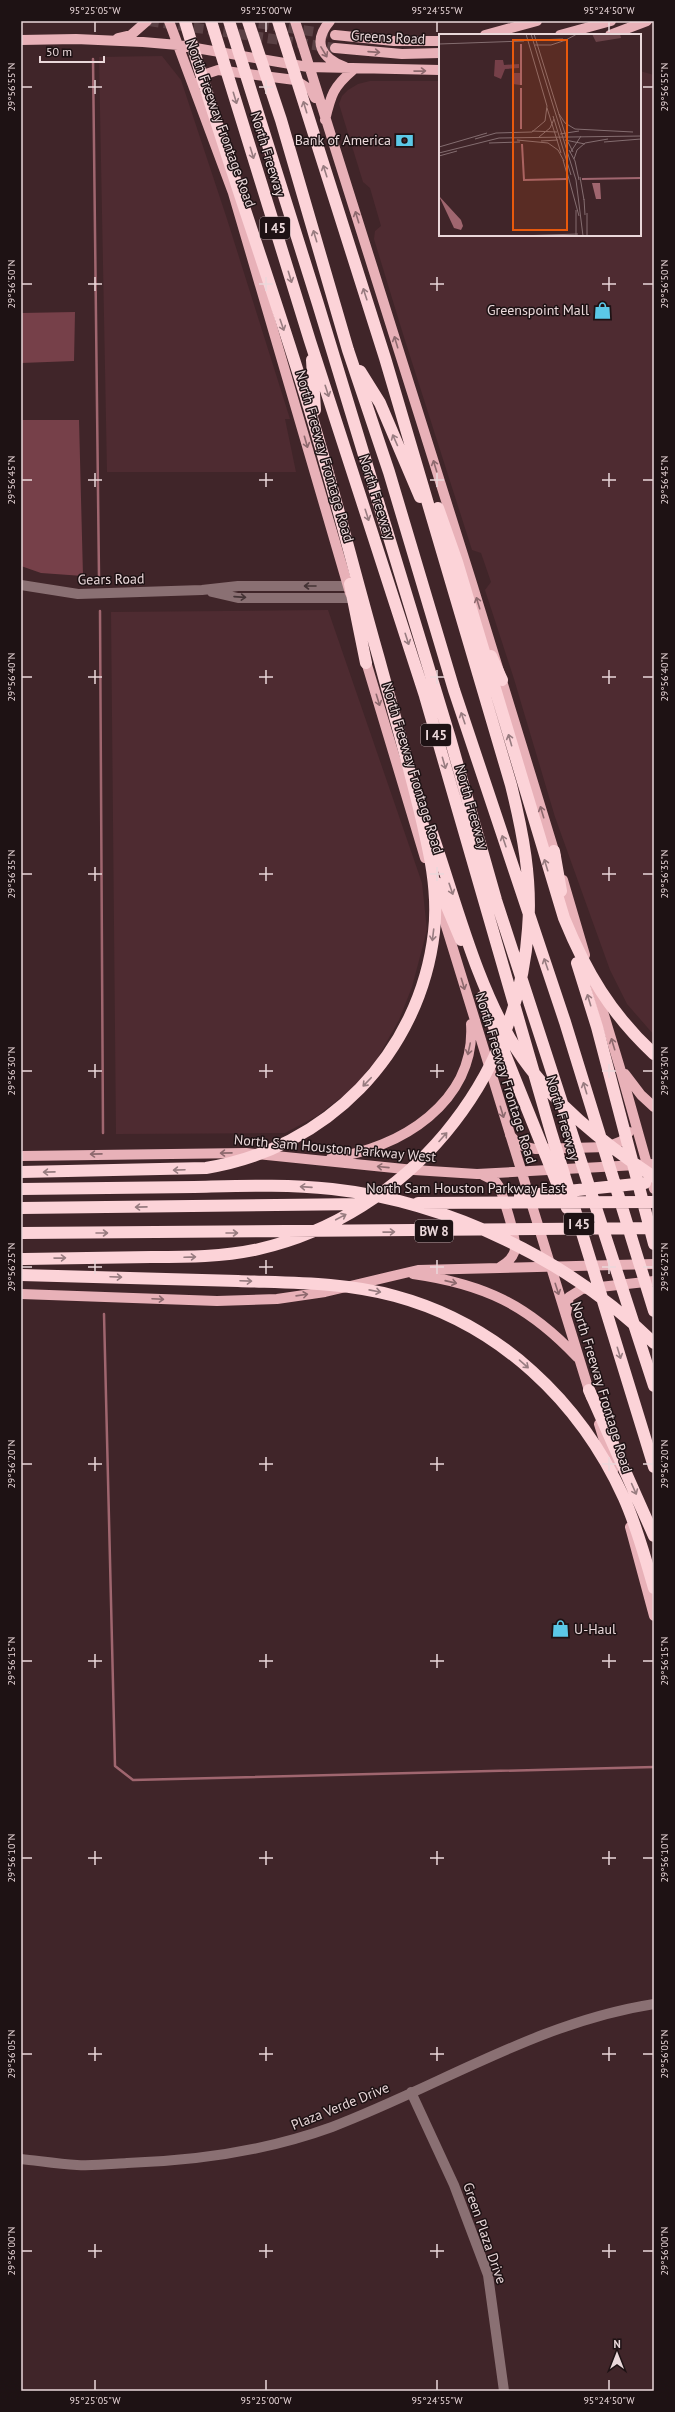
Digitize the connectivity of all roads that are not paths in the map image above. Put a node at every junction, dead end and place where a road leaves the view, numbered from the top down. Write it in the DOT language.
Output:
graph roads {
  1 [pos="147,21"];
  2 [pos="169,21"];
  3 [pos="185,21"];
  4 [pos="211,21"];
  5 [pos="229,21"];
  6 [pos="248,21"];
  7 [pos="278,21"];
  8 [pos="295,21"];
  9 [pos="330,21"];
  10 [pos="537,21"];
  11 [pos="610,21"];
  12 [pos="647,21"];
  13 [pos="489,34"];
  14 [pos="564,34"];
  15 [pos="613,34"];
  16 [pos="335,35"];
  17 [pos="21,40"];
  18 [pos="107,41"];
  19 [pos="439,41"];
  20 [pos="178,46"];
  21 [pos="335,48"];
  22 [pos="439,53"];
  23 [pos="308,67"];
  24 [pos="353,70"];
  25 [pos="439,70"];
  26 [pos="322,110"];
  27 [pos="202,112"];
  28 [pos="325,122"];
  29 [pos="310,341"];
  30 [pos="348,350"];
  31 [pos="385,358"];
  32 [pos="21,585"];
  33 [pos="349,586"];
  34 [pos="202,590"];
  35 [pos="351,598"];
  36 [pos="366,663"];
  37 [pos="502,680"];
  38 [pos="407,760"];
  39 [pos="420,840"];
  40 [pos="554,851"];
  41 [pos="470,1010"];
  42 [pos="654,1054"];
  43 [pos="620,1068"];
  44 [pos="654,1107"];
  45 [pos="633,1113"];
  46 [pos="508,1132"];
  47 [pos="21,1156"];
  48 [pos="317,1160"];
  49 [pos="650,1165"];
  50 [pos="21,1172"];
  51 [pos="520,1172"];
  52 [pos="477,1174"];
  53 [pos="654,1177"];
  54 [pos="654,1182"];
  55 [pos="21,1189"];
  56 [pos="654,1189"];
  57 [pos="654,1202"];
  58 [pos="447,1203"];
  59 [pos="21,1208"];
  60 [pos="654,1228"];
  61 [pos="587,1229"];
  62 [pos="21,1234"];
  63 [pos="654,1234"];
  64 [pos="654,1244"];
  65 [pos="588,1256"];
  66 [pos="21,1259"];
  67 [pos="654,1264"];
  68 [pos="549,1266"];
  69 [pos="500,1267"];
  70 [pos="399,1273"];
  71 [pos="21,1275"];
  72 [pos="654,1281"];
  73 [pos="21,1294"];
  74 [pos="654,1311"];
  75 [pos="567,1320"];
  76 [pos="654,1343"];
  77 [pos="580,1360"];
  78 [pos="654,1386"];
  79 [pos="589,1390"];
  80 [pos="654,1467"];
  81 [pos="654,1536"];
  82 [pos="654,1588"];
  83 [pos="654,1616"];
  84 [pos="654,2004"];
  85 [pos="411,2092"];
  86 [pos="21,2159"];
  87 [pos="504,2391"];
  1 -- 18 [label="main road"];
  2 -- 20 [label="main road, North Freeway Frontage Road"];
  3 -- 38 [label="highway, one-way"];
  4 -- 29 [label="highway, North Freeway / I 45, one-way"];
  5 -- 78 [label="highway, North Freeway"];
  30 -- 6 [label="highway, North Freeway / I 45, one-way"];
  31 -- 7 [label="highway, one-way"];
  8 -- 23 [label="main road"];
  9 -- 24 [label="main road, one-way"];
  10 -- 13 [label="main road"];
  11 -- 14 [label="main road"];
  12 -- 15 [label="main road"];
  16 -- 19 [label="main road, Greens Road"];
  17 -- 18 [label="main road"];
  18 -- 20 [label="main road"];
  20 -- 23 [label="main road"];
  20 -- 27 [label="main road, North Freeway Frontage Road"];
  21 -- 22 [label="main road, Greens Road, one-way"];
  23 -- 24 [label="main road"];
  23 -- 26 [label="main road"];
  24 -- 25 [label="main road, one-way"];
  24 -- 28 [label="main road"];
  26 -- 27 [label="main road"];
  26 -- 28 [label="main road"];
  27 -- 33 [label="main road, North Freeway Frontage Road, one-way"];
  37 -- 28 [label="main road, one-way"];
  29 -- 36 [label="highway"];
  29 -- 65 [label="highway, North Freeway / I 45, one-way"];
  37 -- 30 [label="highway, one-way"];
  74 -- 30 [label="highway, North Freeway / I 45, one-way"];
  42 -- 31 [label="highway, one-way"];
  66 -- 31 [label="highway, one-way"];
  32 -- 34 [label="street, Gears Road"];
  33 -- 34 [label="street, Gears Road, one-way"];
  33 -- 35 [label="main road, North Freeway Frontage Road"];
  34 -- 35 [label="street, Gears Road, one-way"];
  35 -- 36 [label="main road, North Freeway Frontage Road"];
  36 -- 39 [label="main road, North Freeway Frontage Road, one-way"];
  40 -- 37 [label="main road, one-way"];
  38 -- 50 [label="highway, one-way"];
  38 -- 53 [label="highway, one-way"];
  39 -- 41 [label="main road, North Freeway Frontage Road, one-way"];
  39 -- 65 [label="highway"];
  43 -- 40 [label="main road, one-way"];
  64 -- 40 [label="highway, one-way"];
  41 -- 46 [label="main road, North Freeway Frontage Road, one-way"];
  41 -- 48 [label="main road, one-way"];
  43 -- 44 [label="main road"];
  43 -- 45 [label="main road"];
  45 -- 46 [label="main road"];
  45 -- 49 [label="main road"];
  46 -- 51 [label="main road, North Freeway Frontage Road"];
  48 -- 47 [label="main road, North Sam Houston Parkway West, one-way"];
  52 -- 48 [label="main road, North Sam Houston Parkway West, one-way"];
  49 -- 51 [label="main road, North Sam Houston Parkway West"];
  49 -- 56 [label="main road"];
  51 -- 52 [label="main road, North Sam Houston Parkway West"];
  51 -- 68 [label="main road, North Freeway Frontage Road"];
  52 -- 69 [label="main road"];
  54 -- 58 [label="highway"];
  76 -- 55 [label="highway, one-way"];
  57 -- 58 [label="highway, North Sam Houston Parkway East / BW 8"];
  58 -- 59 [label="highway, North Sam Houston Parkway East / BW 8, one-way"];
  60 -- 61 [label="highway, BW 8"];
  62 -- 61 [label="highway, BW 8, one-way"];
  61 -- 63 [label="highway"];
  65 -- 80 [label="highway, North Freeway / I 45, one-way"];
  67 -- 68 [label="main road"];
  68 -- 69 [label="main road"];
  68 -- 75 [label="main road, North Freeway Frontage Road, one-way"];
  69 -- 70 [label="main road"];
  73 -- 70 [label="main road, one-way"];
  70 -- 77 [label="main road, one-way"];
  71 -- 82 [label="highway, one-way"];
  72 -- 75 [label="main road"];
  75 -- 77 [label="main road, North Freeway Frontage Road"];
  77 -- 79 [label="main road, North Freeway Frontage Road"];
  79 -- 81 [label="highway, one-way"];
  79 -- 83 [label="main road, North Freeway Frontage Road"];
  84 -- 85 [label="street, Plaza Verde Drive"];
  85 -- 86 [label="street, Plaza Verde Drive"];
  85 -- 87 [label="street, Green Plaza Drive"];
}
